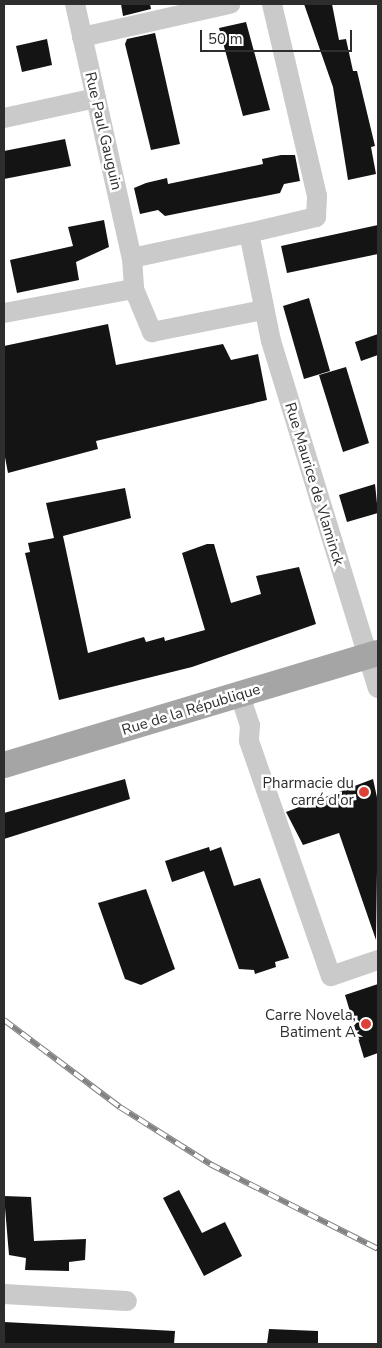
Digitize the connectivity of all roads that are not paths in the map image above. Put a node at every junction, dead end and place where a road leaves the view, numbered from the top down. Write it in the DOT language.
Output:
graph roads {
  1 [pos="75,4"];
  2 [pos="230,4"];
  3 [pos="272,4"];
  4 [pos="82,37"];
  5 [pos="96,98"];
  6 [pos="4,118"];
  7 [pos="249,234"];
  8 [pos="132,258"];
  9 [pos="134,289"];
  10 [pos="263,300"];
  11 [pos="4,313"];
  12 [pos="374,655"];
  13 [pos="378,688"];
  14 [pos="240,695"];
  15 [pos="4,765"];
  16 [pos="378,960"];
  17 [pos="4,1294"];
  18 [pos="127,1301"];
  1 -- 4 [label="street, Rue Paul Gauguin"];
  2 -- 4 [label="street"];
  3 -- 7 [label="street"];
  4 -- 5 [label="street, Rue Paul Gauguin"];
  5 -- 6 [label="street"];
  5 -- 8 [label="street, Rue Paul Gauguin"];
  7 -- 8 [label="street"];
  7 -- 10 [label="street, Rue Maurice de Vlaminck"];
  8 -- 9 [label="street, Rue Paul Gauguin"];
  9 -- 10 [label="street, Rue Paul Gauguin"];
  9 -- 11 [label="street"];
  10 -- 12 [label="street, Rue Maurice de Vlaminck"];
  12 -- 13 [label="street, Rue Maurice de Vlaminck"];
  12 -- 14 [label="main road, Rue de la République"];
  14 -- 15 [label="main road, Rue de la République"];
  14 -- 16 [label="street"];
  17 -- 18 [label="street"];
}
